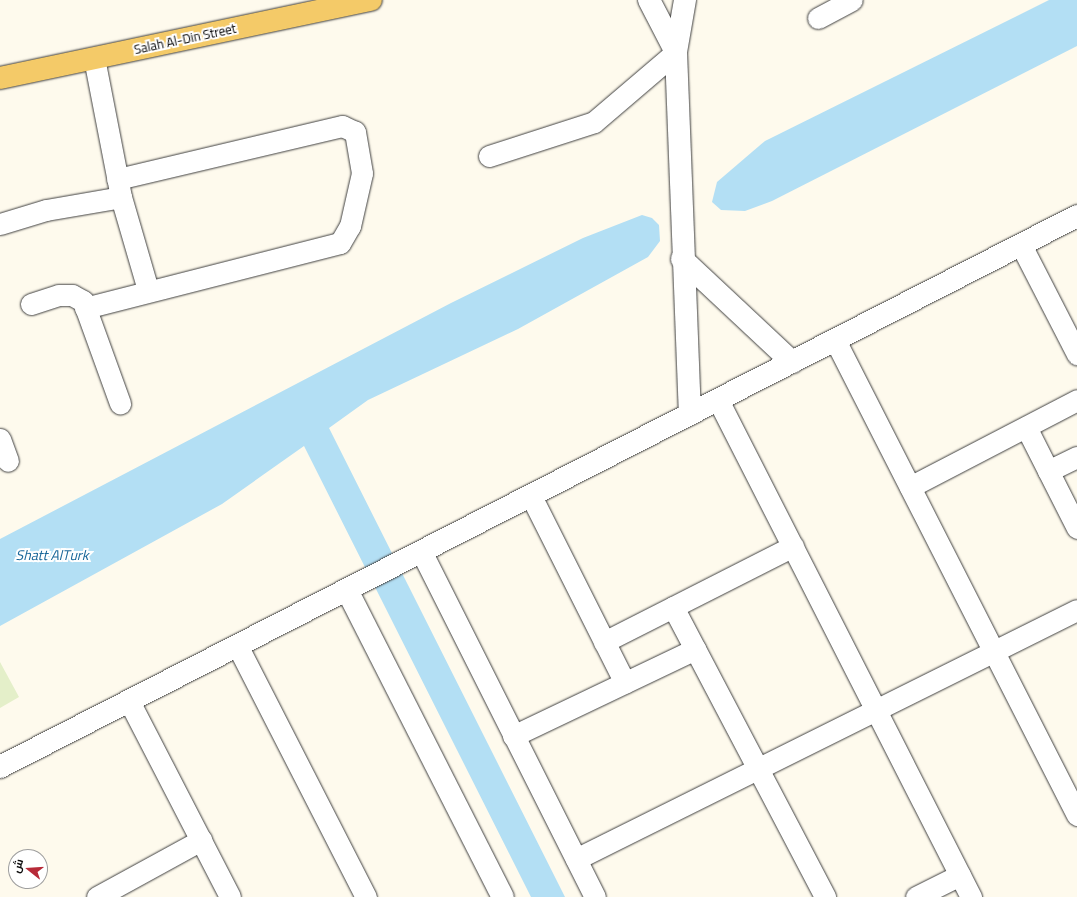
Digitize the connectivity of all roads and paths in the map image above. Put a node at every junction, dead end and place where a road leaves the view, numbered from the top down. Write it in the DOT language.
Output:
graph roads {
  1 [pos="370,0"];
  2 [pos="649,0"];
  3 [pos="685,0"];
  4 [pos="852,0"];
  5 [pos="818,18"];
  6 [pos="676,52"];
  7 [pos="94,58"];
  8 [pos="0,78"];
  9 [pos="490,156"];
  10 [pos="119,188"];
  11 [pos="1077,216"];
  12 [pos="0,224"];
  13 [pos="1021,245"];
  14 [pos="682,259"];
  15 [pos="148,290"];
  16 [pos="31,304"];
  17 [pos="85,308"];
  18 [pos="835,340"];
  19 [pos="1077,354"];
  20 [pos="792,362"];
  21 [pos="718,400"];
  22 [pos="1077,400"];
  23 [pos="120,403"];
  24 [pos="690,414"];
  25 [pos="1026,427"];
  26 [pos="0,439"];
  27 [pos="1077,457"];
  28 [pos="8,461"];
  29 [pos="1048,471"];
  30 [pos="910,487"];
  31 [pos="530,496"];
  32 [pos="1077,528"];
  33 [pos="793,546"];
  34 [pos="421,551"];
  35 [pos="346,590"];
  36 [pos="673,607"];
  37 [pos="1077,610"];
  38 [pos="604,642"];
  39 [pos="237,645"];
  40 [pos="695,649"];
  41 [pos="994,651"];
  42 [pos="625,683"];
  43 [pos="129,701"];
  44 [pos="876,710"];
  45 [pos="513,736"];
  46 [pos="0,766"];
  47 [pos="758,769"];
  48 [pos="1077,815"];
  49 [pos="201,840"];
  50 [pos="576,860"];
  51 [pos="960,875"];
  52 [pos="819,895"];
  53 [pos="97,897"];
  54 [pos="230,897"];
  55 [pos="366,897"];
  56 [pos="503,897"];
  57 [pos="595,897"];
  58 [pos="916,897"];
  59 [pos="971,897"];
  1 -- 7 [label="main road, Salah Al-Din Street"];
  2 -- 6 [label="street"];
  3 -- 6 [label="street"];
  4 -- 5 [label="street"];
  6 -- 9 [label="street"];
  6 -- 14 [label="street"];
  7 -- 8 [label="main road, Salah Al-Din Street"];
  7 -- 10 [label="street"];
  10 -- 12 [label="street"];
  10 -- 15 [label="street"];
  10 -- 15 [label="street"];
  11 -- 13 [label="street"];
  13 -- 18 [label="street"];
  13 -- 19 [label="street"];
  14 -- 20 [label="street"];
  14 -- 24 [label="street"];
  15 -- 17 [label="street"];
  16 -- 17 [label="street"];
  17 -- 23 [label="street"];
  18 -- 20 [label="street"];
  18 -- 30 [label="street"];
  20 -- 21 [label="street"];
  21 -- 24 [label="street"];
  21 -- 33 [label="street"];
  22 -- 25 [label="street"];
  24 -- 31 [label="street"];
  25 -- 29 [label="street"];
  25 -- 30 [label="street"];
  26 -- 28 [label="street"];
  27 -- 29 [label="street"];
  29 -- 32 [label="street"];
  30 -- 41 [label="street"];
  31 -- 34 [label="street"];
  31 -- 38 [label="street"];
  33 -- 36 [label="street"];
  33 -- 44 [label="street"];
  34 -- 35 [label="street"];
  34 -- 45 [label="street"];
  35 -- 39 [label="street"];
  35 -- 56 [label="street"];
  36 -- 38 [label="street"];
  36 -- 40 [label="street"];
  37 -- 41 [label="street"];
  38 -- 42 [label="street"];
  39 -- 43 [label="street"];
  39 -- 55 [label="street"];
  40 -- 42 [label="street"];
  40 -- 47 [label="street"];
  41 -- 44 [label="street"];
  41 -- 48 [label="street"];
  42 -- 45 [label="street"];
  43 -- 46 [label="street"];
  43 -- 49 [label="street"];
  44 -- 47 [label="street"];
  44 -- 51 [label="street"];
  45 -- 50 [label="street"];
  47 -- 50 [label="street"];
  47 -- 52 [label="street"];
  49 -- 53 [label="street"];
  49 -- 54 [label="street"];
  50 -- 57 [label="street"];
  51 -- 58 [label="street"];
  51 -- 59 [label="street"];
}
